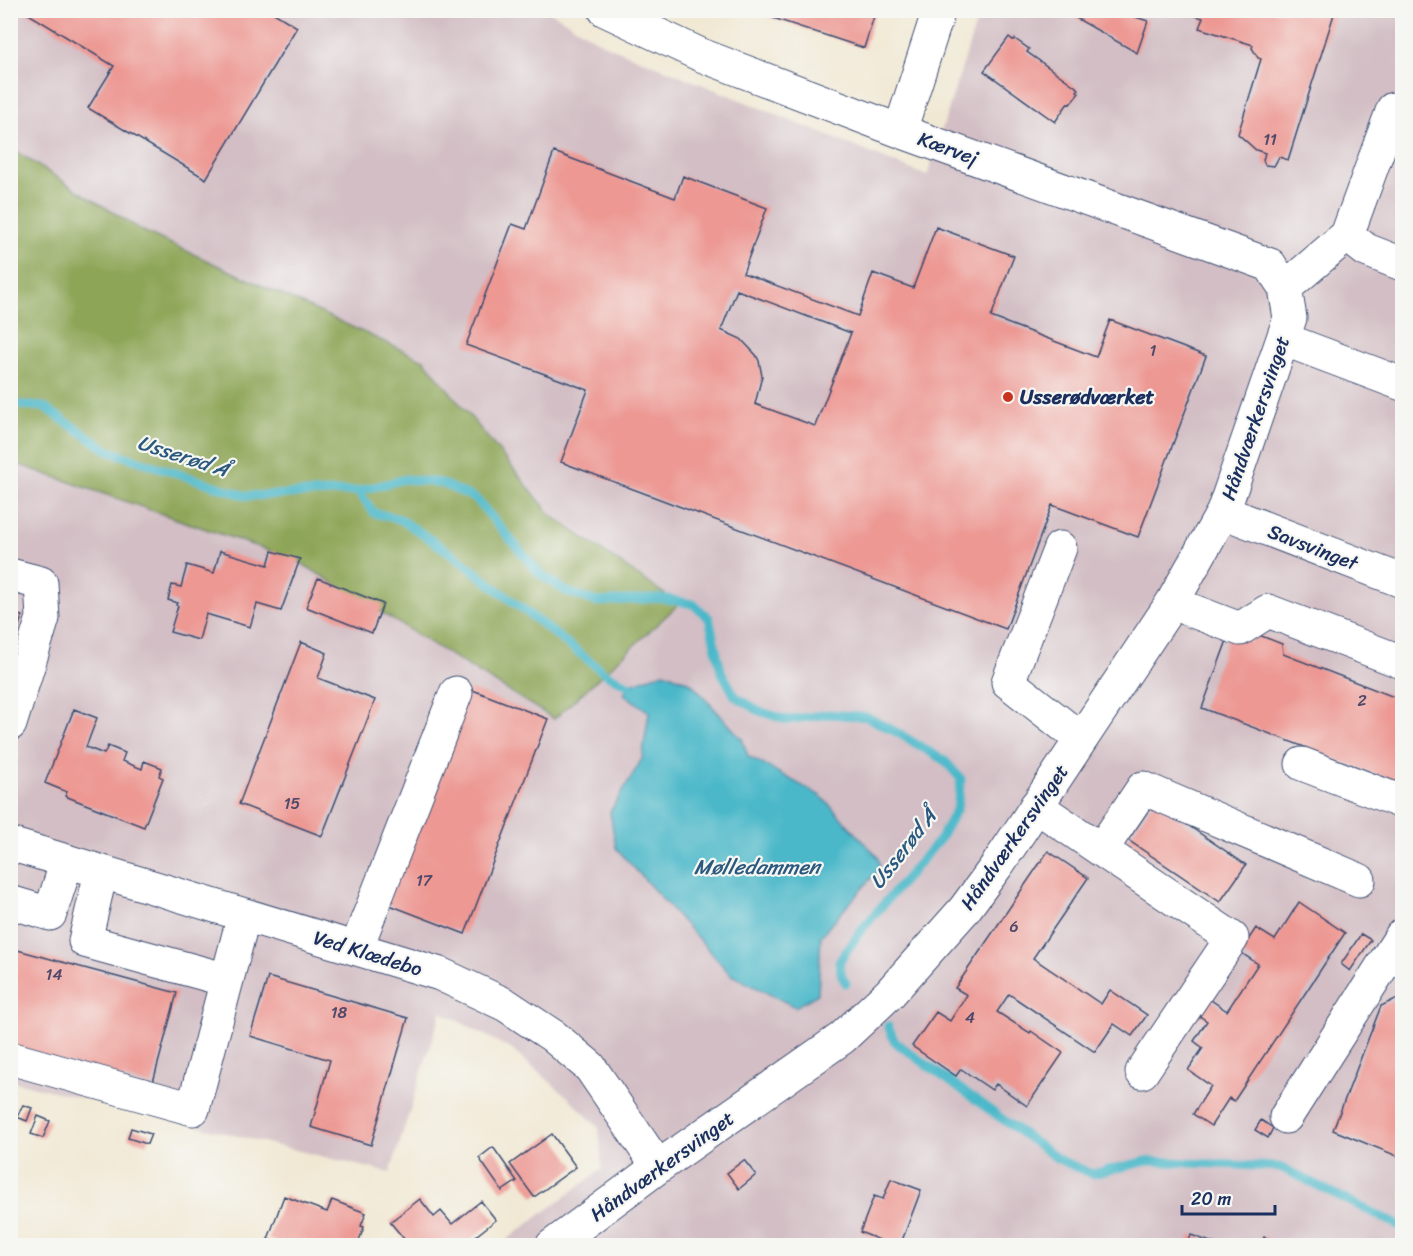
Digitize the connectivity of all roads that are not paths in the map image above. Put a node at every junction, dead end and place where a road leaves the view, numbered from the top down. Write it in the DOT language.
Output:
graph roads {
  1 [pos="605,10"];
  2 [pos="939,10"];
  3 [pos="1402,112"];
  4 [pos="900,131"];
  5 [pos="1347,235"];
  6 [pos="1402,264"];
  7 [pos="1285,288"];
  8 [pos="1283,339"];
  9 [pos="1402,384"];
  10 [pos="1223,512"];
  11 [pos="1060,548"];
  12 [pos="10,575"];
  13 [pos="1402,581"];
  14 [pos="1172,603"];
  15 [pos="1402,662"];
  16 [pos="456,693"];
  17 [pos="10,724"];
  18 [pos="1081,739"];
  19 [pos="1302,764"];
  20 [pos="1402,802"];
  21 [pos="1036,806"];
  22 [pos="10,844"];
  23 [pos="1101,850"];
  24 [pos="66,861"];
  25 [pos="101,872"];
  26 [pos="1359,880"];
  27 [pos="10,902"];
  28 [pos="244,915"];
  29 [pos="1402,935"];
  30 [pos="356,949"];
  31 [pos="227,980"];
  32 [pos="10,1058"];
  33 [pos="1142,1072"];
  34 [pos="1286,1117"];
  35 [pos="658,1167"];
  36 [pos="552,1245"];
  1 -- 4 [label="street, Kærvej"];
  2 -- 4 [label="street"];
  3 -- 5 [label="street"];
  4 -- 7 [label="street, Kærvej"];
  5 -- 6 [label="street"];
  5 -- 7 [label="street"];
  7 -- 8 [label="street, Håndværkersvinget"];
  8 -- 9 [label="street"];
  8 -- 10 [label="street, Håndværkersvinget"];
  10 -- 13 [label="street, Savsvinget"];
  10 -- 14 [label="street, Håndværkersvinget"];
  11 -- 18 [label="street"];
  12 -- 17 [label="street"];
  14 -- 15 [label="street"];
  14 -- 18 [label="street, Håndværkersvinget"];
  16 -- 30 [label="street"];
  18 -- 21 [label="street, Håndværkersvinget"];
  19 -- 20 [label="street"];
  21 -- 23 [label="street"];
  21 -- 35 [label="street, Håndværkersvinget"];
  22 -- 24 [label="street, Ved Klædebo"];
  23 -- 26 [label="street"];
  23 -- 33 [label="street"];
  24 -- 25 [label="street, Ved Klædebo"];
  24 -- 27 [label="street"];
  25 -- 28 [label="street, Ved Klædebo"];
  25 -- 31 [label="street"];
  28 -- 30 [label="street, Ved Klædebo"];
  28 -- 31 [label="street"];
  29 -- 34 [label="street"];
  30 -- 35 [label="street, Ved Klædebo"];
  31 -- 32 [label="street"];
  35 -- 36 [label="street, Håndværkersvinget"];
}
